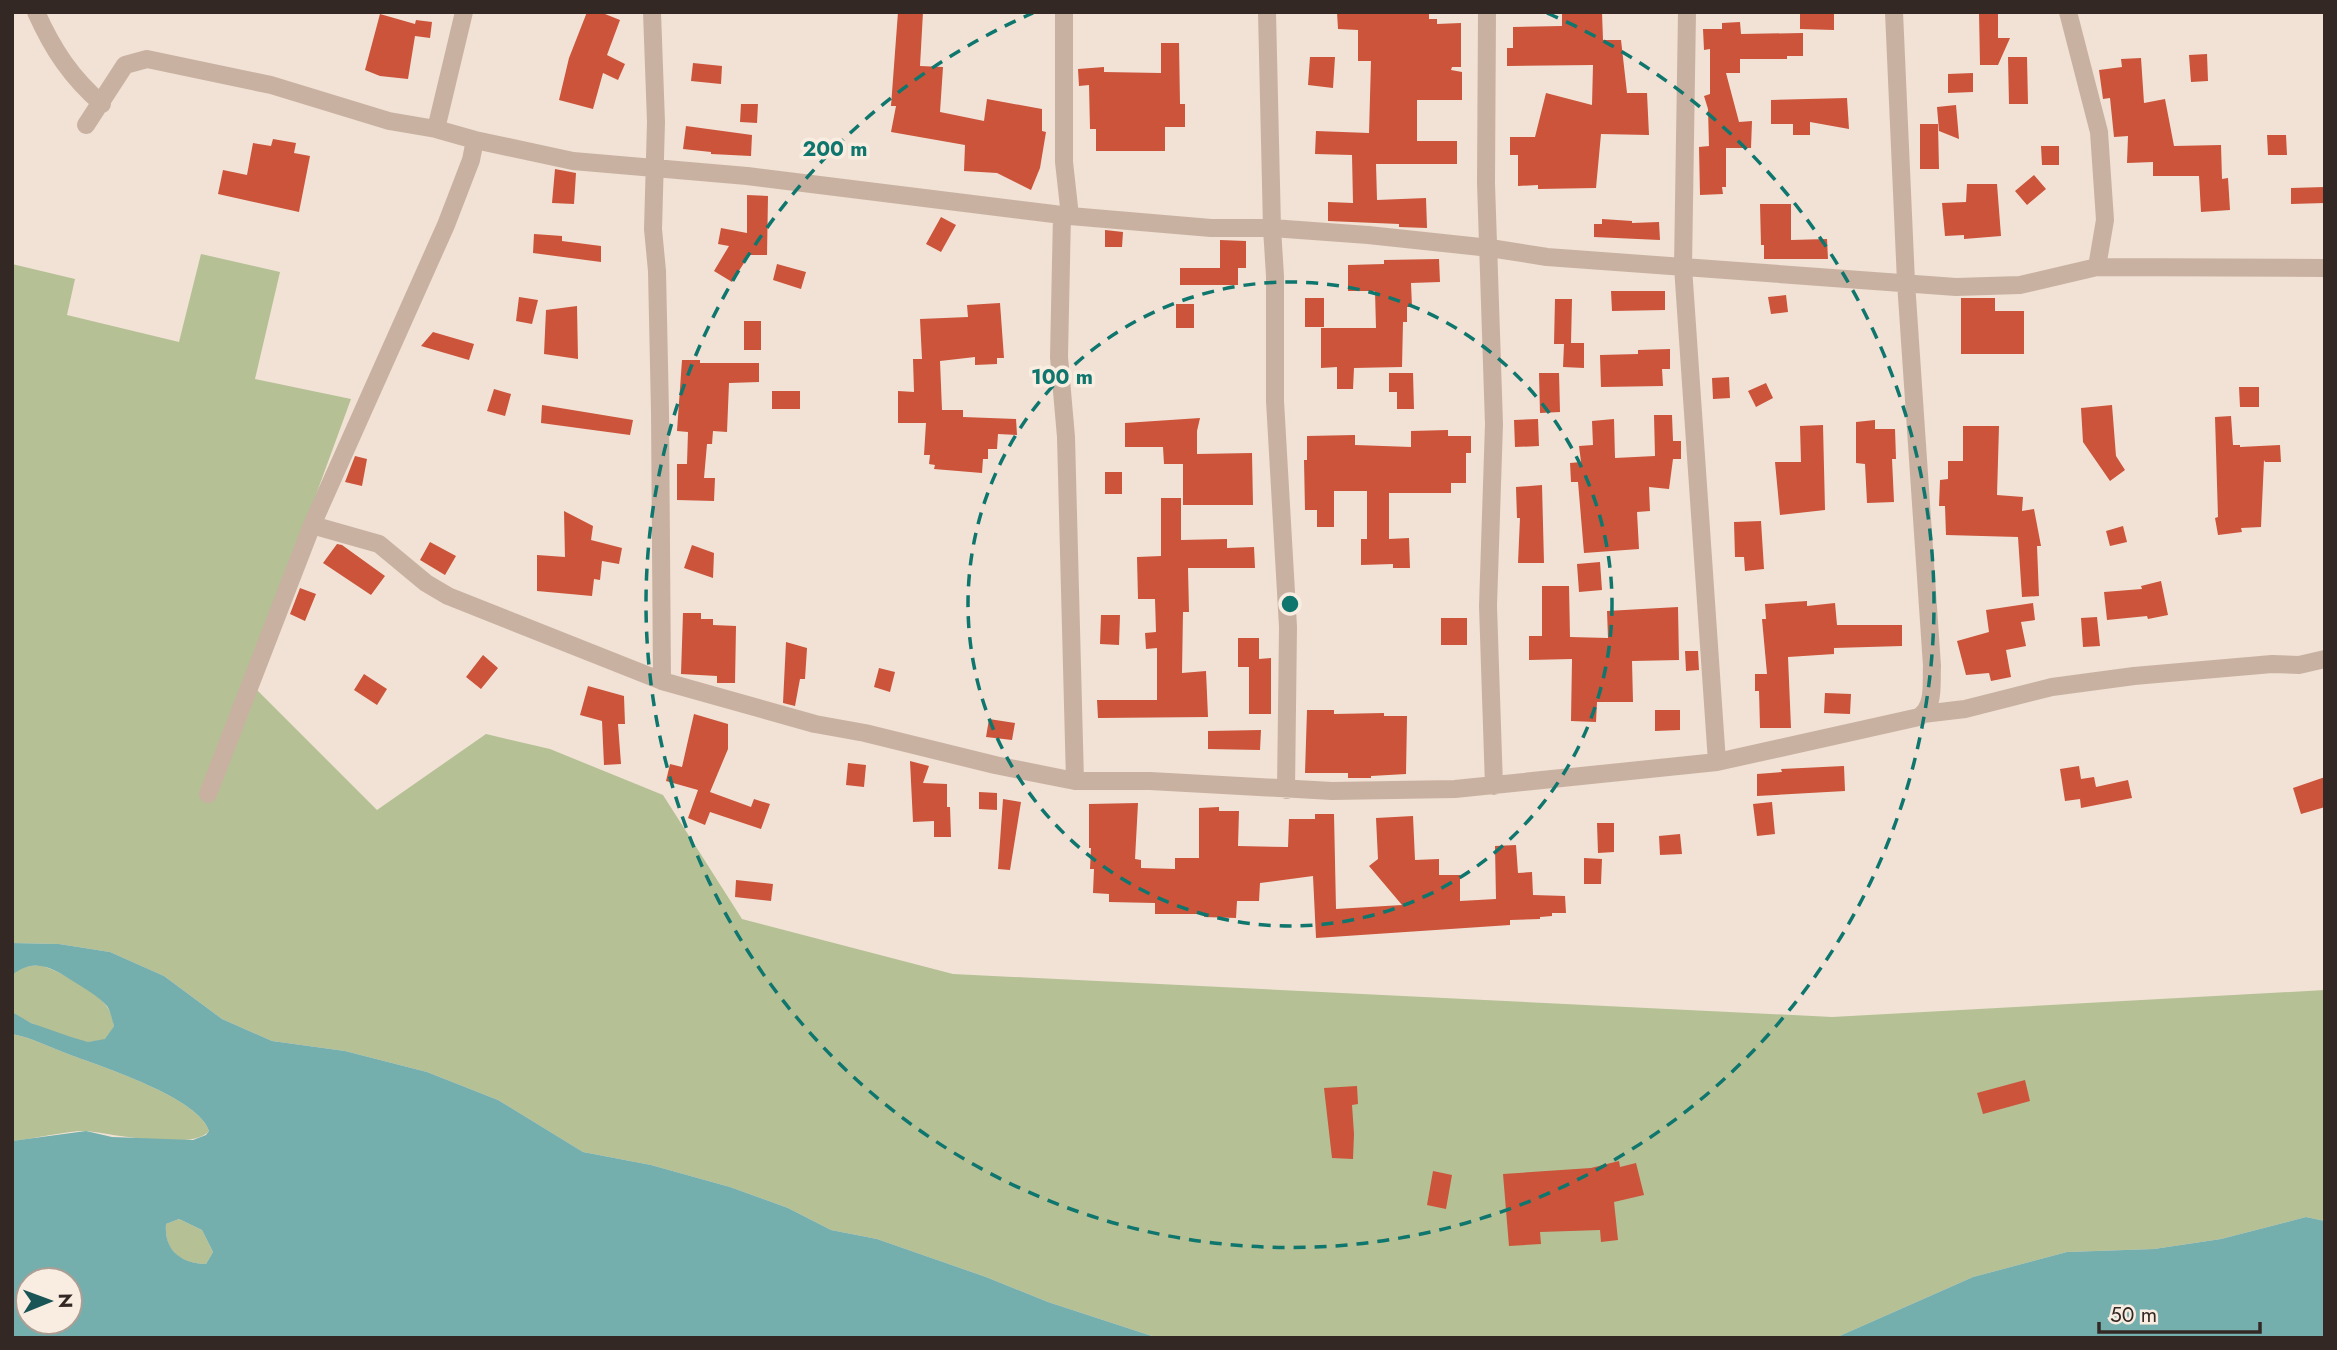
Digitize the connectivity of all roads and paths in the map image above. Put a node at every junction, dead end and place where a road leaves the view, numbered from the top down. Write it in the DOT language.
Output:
graph roads {
  1 [pos="36,12"];
  2 [pos="464,12"];
  3 [pos="652,12"];
  4 [pos="1064,12"];
  5 [pos="1267,12"];
  6 [pos="1487,12"];
  7 [pos="1687,12"];
  8 [pos="1894,12"];
  9 [pos="2068,12"];
  10 [pos="102,104"];
  11 [pos="86,125"];
  12 [pos="436,128"];
  13 [pos="475,140"];
  14 [pos="655,169"];
  15 [pos="1066,216"];
  16 [pos="1272,228"];
  17 [pos="1489,248"];
  18 [pos="1683,267"];
  19 [pos="2097,267"];
  20 [pos="2325,268"];
  21 [pos="1906,282"];
  22 [pos="312,525"];
  23 [pos="2325,659"];
  24 [pos="662,681"];
  25 [pos="1923,714"];
  26 [pos="1717,762"];
  27 [pos="1075,781"];
  28 [pos="1494,786"];
  29 [pos="1286,790"];
  30 [pos="208,794"];
  1 -- 10 [label="street"];
  2 -- 12 [label="street"];
  3 -- 14 [label="street"];
  4 -- 15 [label="street"];
  5 -- 16 [label="street"];
  6 -- 17 [label="street"];
  7 -- 18 [label="street"];
  8 -- 21 [label="street"];
  9 -- 19 [label="street"];
  10 -- 11 [label="street"];
  10 -- 12 [label="street"];
  12 -- 13 [label="street"];
  13 -- 14 [label="street"];
  13 -- 22 [label="street"];
  14 -- 15 [label="street"];
  14 -- 24 [label="street"];
  15 -- 16 [label="street"];
  15 -- 27 [label="street"];
  16 -- 17 [label="street"];
  16 -- 29 [label="street"];
  17 -- 18 [label="street"];
  17 -- 28 [label="street"];
  18 -- 21 [label="street"];
  18 -- 26 [label="street"];
  19 -- 20 [label="street"];
  19 -- 21 [label="street"];
  21 -- 25 [label="street"];
  22 -- 24 [label="street"];
  22 -- 30 [label="street"];
  23 -- 25 [label="street"];
  24 -- 27 [label="street"];
  25 -- 26 [label="street"];
  26 -- 28 [label="street"];
  27 -- 29 [label="street"];
  28 -- 29 [label="street"];
}
